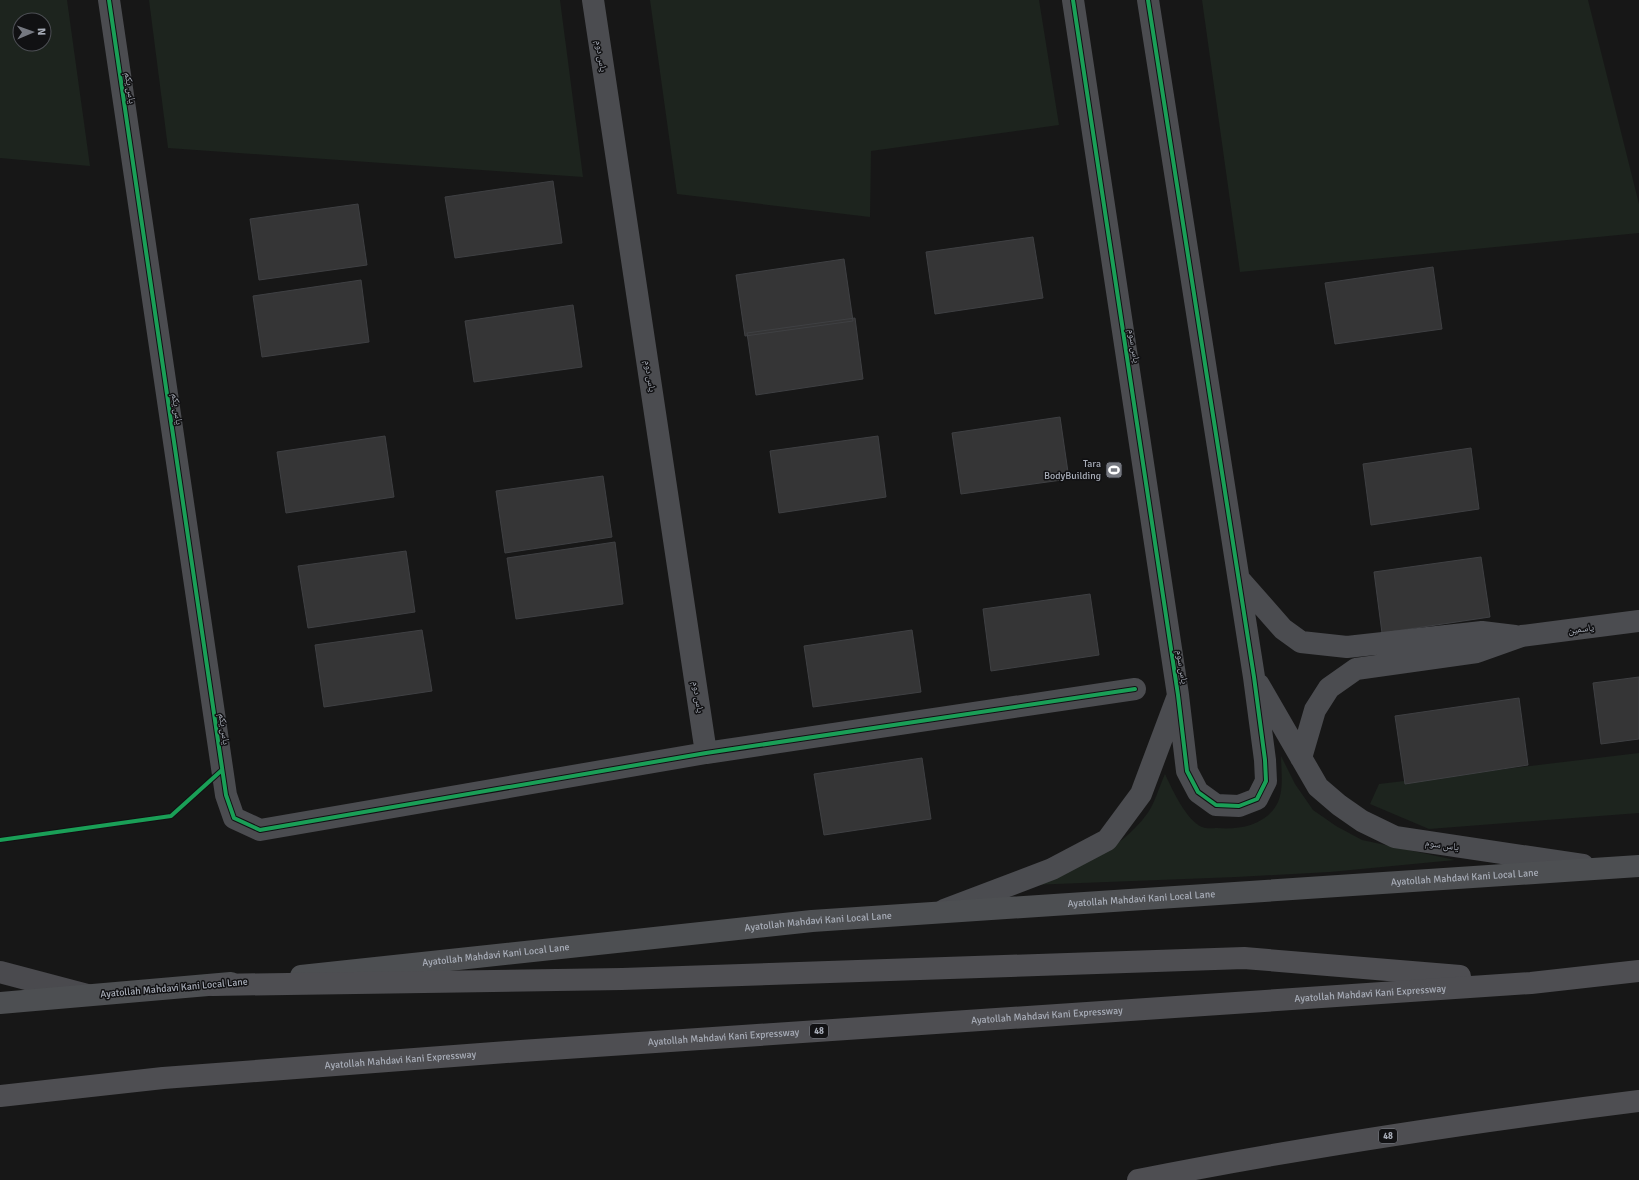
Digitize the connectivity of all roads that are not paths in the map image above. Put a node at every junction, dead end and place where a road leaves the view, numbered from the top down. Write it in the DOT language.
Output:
graph roads {
  1 [pos="109,0"];
  2 [pos="593,0"];
  3 [pos="1073,0"];
  4 [pos="1148,0"];
  5 [pos="1239,579"];
  6 [pos="1639,621"];
  7 [pos="1522,636"];
  8 [pos="1254,677"];
  9 [pos="1135,689"];
  10 [pos="1178,695"];
  11 [pos="706,753"];
  12 [pos="1301,758"];
  13 [pos="1639,866"];
  14 [pos="1601,867"];
  15 [pos="936,912"];
  16 [pos="1639,971"];
  17 [pos="0,972"];
  18 [pos="1531,983"];
  19 [pos="212,985"];
  20 [pos="90,995"];
  21 [pos="0,1003"];
  22 [pos="0,1096"];
  23 [pos="1639,1101"];
  24 [pos="1138,1180"];
  1 -- 11 [label="street, یاس یکم"];
  2 -- 11 [label="street, یاس دوم"];
  3 -- 10 [label="street, یاس سوم"];
  4 -- 5 [label="street, یاس سوم"];
  5 -- 7 [label="street"];
  5 -- 8 [label="street, یاس سوم"];
  6 -- 7 [label="street, یاسمین"];
  7 -- 12 [label="street"];
  8 -- 10 [label="street"];
  8 -- 12 [label="street, یاس سوم"];
  9 -- 11 [label="street"];
  10 -- 15 [label="street, یاس سوم"];
  12 -- 14 [label="street, یاس سوم"];
  13 -- 14 [label="main road, Ayatollah Mahdavi Kani Local Lane"];
  14 -- 15 [label="main road, Ayatollah Mahdavi Kani Local Lane"];
  15 -- 19 [label="main road, Ayatollah Mahdavi Kani Local Lane"];
  16 -- 18 [label="highway, Ayatollah Mahdavi Kani Expressway / 48"];
  17 -- 20 [label="main road"];
  18 -- 19 [label="highway"];
  18 -- 22 [label="highway, Ayatollah Mahdavi Kani Expressway / 48"];
  19 -- 20 [label="main road, Ayatollah Mahdavi Kani Local Lane"];
  20 -- 21 [label="main road, Ayatollah Mahdavi Kani Local Lane"];
  23 -- 24 [label="highway, 48"];
}
